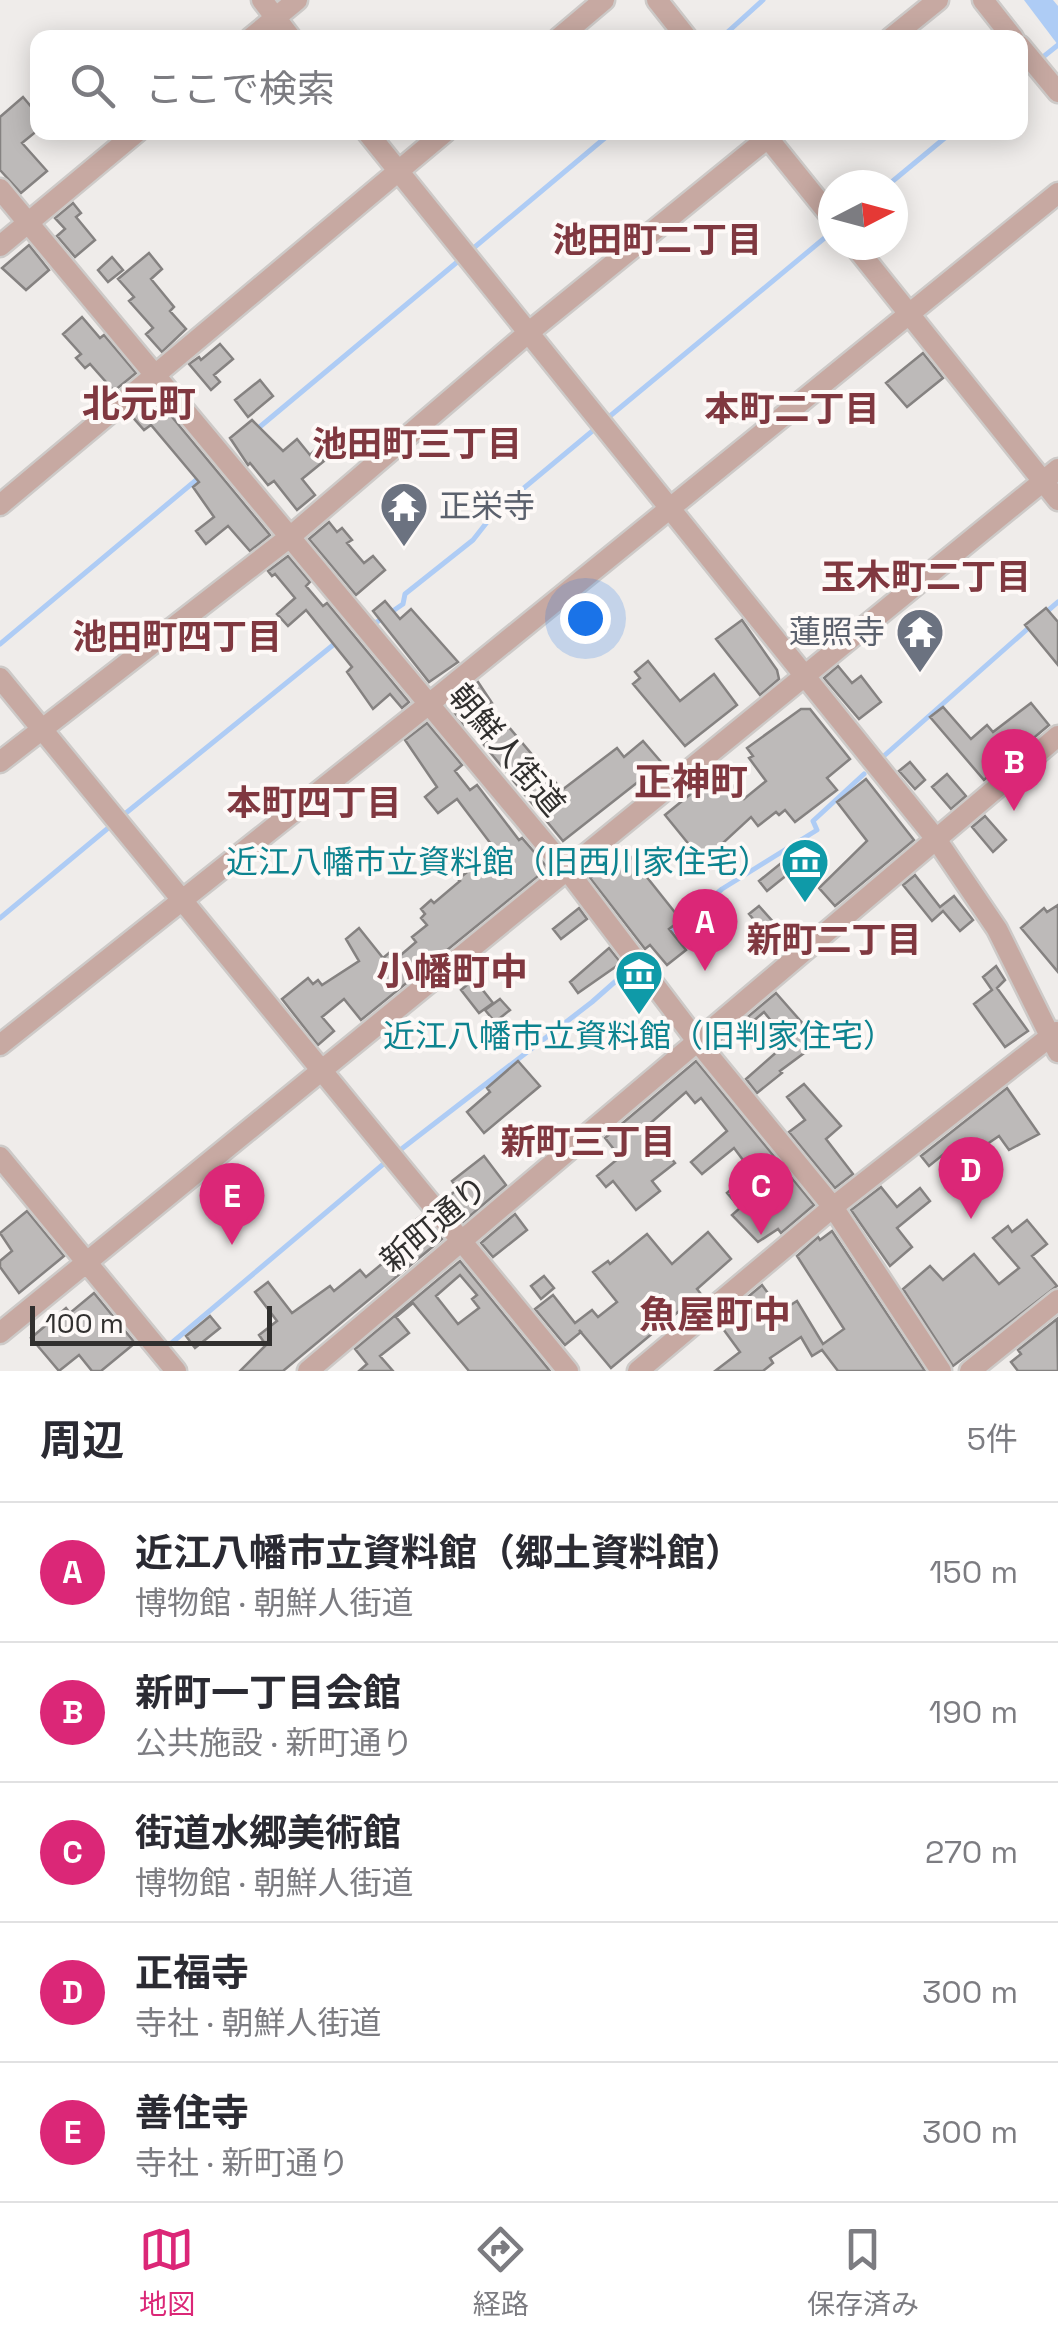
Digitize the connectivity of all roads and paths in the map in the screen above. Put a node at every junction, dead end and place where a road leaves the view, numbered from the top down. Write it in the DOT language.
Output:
graph roads {
  1 [pos="262,0"];
  2 [pos="297,0"];
  3 [pos="604,0"];
  4 [pos="657,0"];
  5 [pos="938,0"];
  6 [pos="982,0"];
  7 [pos="275,18"];
  8 [pos="261,30"];
  9 [pos="285,30"];
  10 [pos="568,30"];
  11 [pos="681,30"];
  12 [pos="902,30"];
  13 [pos="1006,30"];
  14 [pos="1028,56"];
  15 [pos="1058,92"];
  16 [pos="127,140"];
  17 [pos="373,140"];
  18 [pos="435,140"];
  19 [pos="762,140"];
  20 [pos="774,140"];
  21 [pos="398,171"];
  22 [pos="0,189"];
  23 [pos="1058,192"];
  24 [pos="818,199"];
  25 [pos="28,223"];
  26 [pos="0,246"];
  27 [pos="866,260"];
  28 [pos="908,313"];
  29 [pos="528,333"];
  30 [pos="156,377"];
  31 [pos="1051,475"];
  32 [pos="1058,500"];
  33 [pos="0,505"];
  34 [pos="668,506"];
  35 [pos="291,536"];
  36 [pos="805,676"];
  37 [pos="0,678"];
  38 [pos="429,704"];
  39 [pos="41,728"];
  40 [pos="1058,736"];
  41 [pos="0,762"];
  42 [pos="936,839"];
  43 [pos="568,871"];
  44 [pos="181,899"];
  45 [pos="1055,1040"];
  46 [pos="698,1041"];
  47 [pos="0,1045"];
  48 [pos="322,1071"];
  49 [pos="0,1157"];
  50 [pos="833,1207"];
  51 [pos="461,1241"];
  52 [pos="87,1262"];
  53 [pos="1058,1300"];
  54 [pos="0,1333"];
  55 [pos="176,1371"];
  56 [pos="308,1371"];
  57 [pos="568,1371"];
  58 [pos="638,1371"];
  59 [pos="940,1371"];
  60 [pos="970,1371"];
  1 -- 7 [label="street"];
  2 -- 7 [label="street"];
  3 -- 10 [label="street"];
  4 -- 11 [label="street"];
  5 -- 12 [label="street"];
  6 -- 13 [label="street"];
  7 -- 8 [label="street"];
  7 -- 9 [label="street"];
  14 -- 15 [label="street"];
  16 -- 25 [label="street"];
  17 -- 21 [label="street"];
  18 -- 21 [label="street"];
  19 -- 29 [label="street"];
  20 -- 24 [label="street"];
  21 -- 29 [label="street"];
  21 -- 30 [label="street"];
  22 -- 25 [label="street, 朝鮮人街道"];
  23 -- 28 [label="street"];
  25 -- 26 [label="street"];
  25 -- 30 [label="street, 朝鮮人街道"];
  27 -- 28 [label="street"];
  28 -- 31 [label="street"];
  28 -- 34 [label="street"];
  29 -- 34 [label="street"];
  29 -- 35 [label="street"];
  30 -- 33 [label="street"];
  30 -- 35 [label="street, 朝鮮人街道"];
  31 -- 32 [label="street"];
  31 -- 36 [label="street"];
  34 -- 36 [label="street"];
  34 -- 38 [label="street"];
  35 -- 38 [label="street, 朝鮮人街道"];
  35 -- 39 [label="street"];
  36 -- 42 [label="street"];
  36 -- 43 [label="street"];
  37 -- 39 [label="street"];
  38 -- 43 [label="street, 朝鮮人街道"];
  38 -- 44 [label="street"];
  39 -- 41 [label="street"];
  39 -- 44 [label="street"];
  40 -- 42 [label="street, 新町通り"];
  42 -- 45 [label="street"];
  42 -- 46 [label="street, 新町通り"];
  43 -- 46 [label="street, 朝鮮人街道"];
  43 -- 48 [label="street"];
  44 -- 47 [label="street"];
  44 -- 48 [label="street"];
  45 -- 50 [label="street"];
  46 -- 50 [label="street, 朝鮮人街道"];
  46 -- 51 [label="street, 新町通り"];
  48 -- 51 [label="street"];
  48 -- 52 [label="street"];
  49 -- 52 [label="street"];
  50 -- 58 [label="street"];
  50 -- 59 [label="street, 朝鮮人街道"];
  51 -- 56 [label="street, 新町通り"];
  51 -- 57 [label="street"];
  52 -- 54 [label="street"];
  52 -- 55 [label="street"];
  53 -- 60 [label="street"];
}
